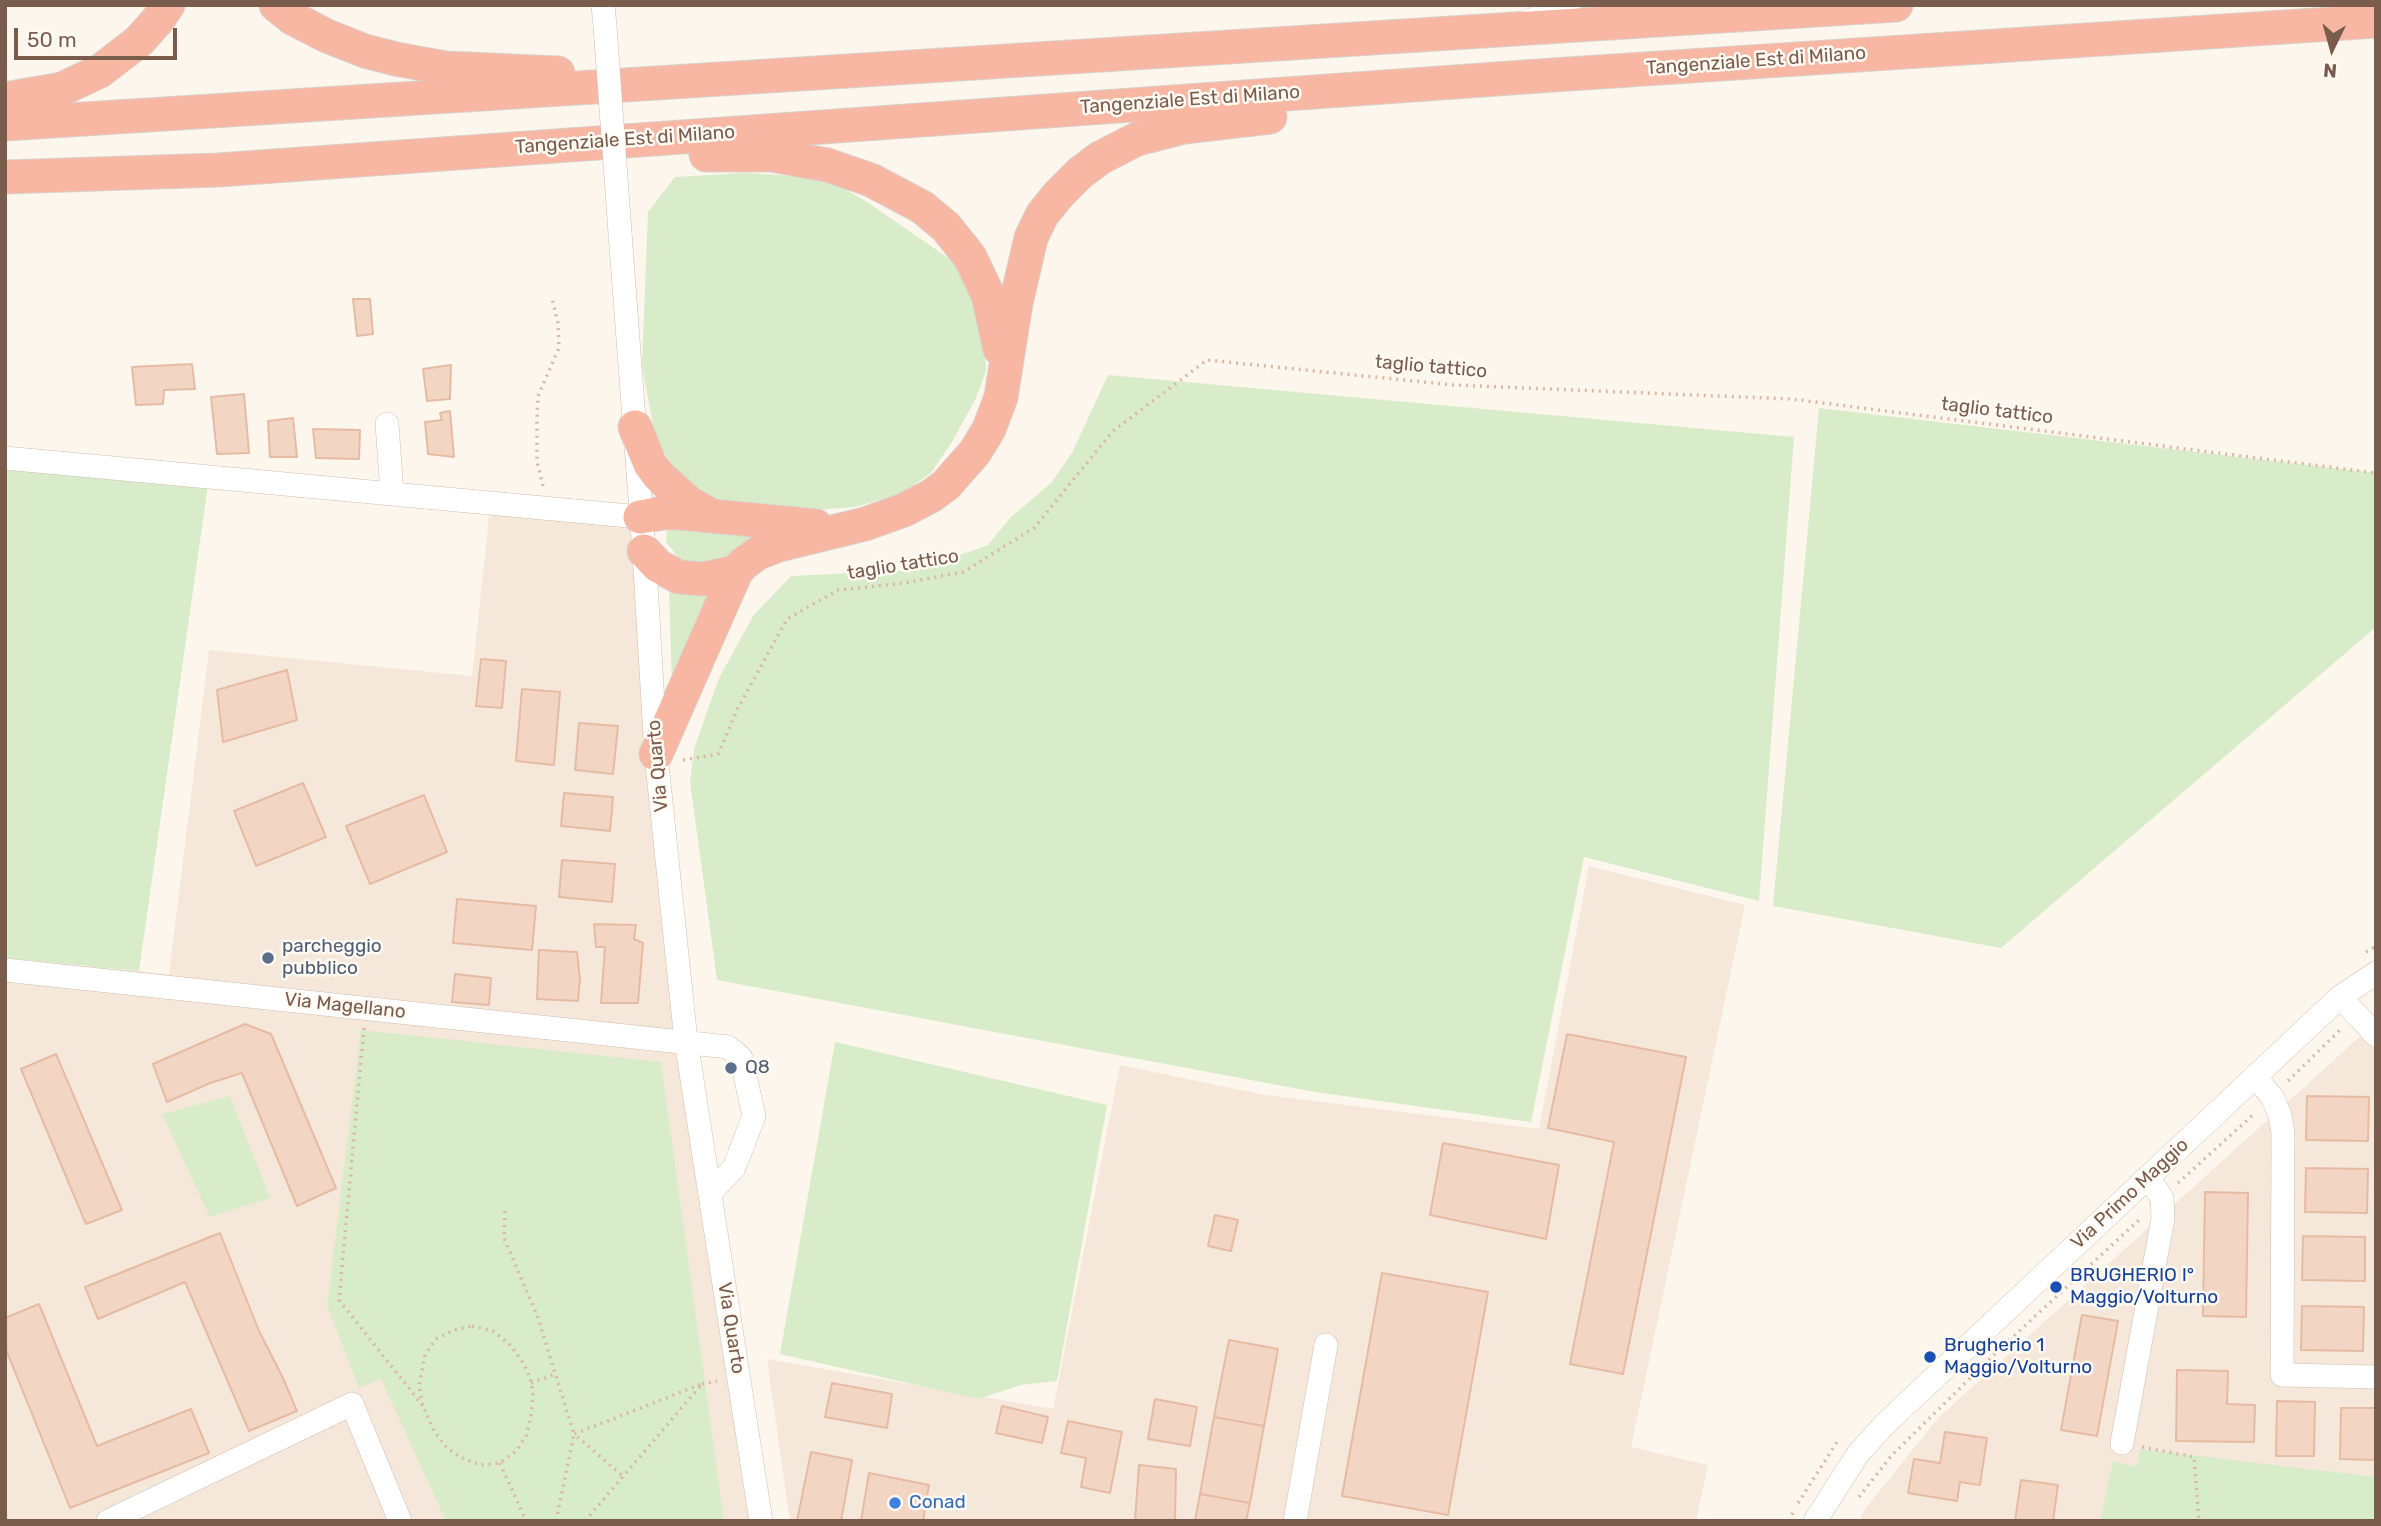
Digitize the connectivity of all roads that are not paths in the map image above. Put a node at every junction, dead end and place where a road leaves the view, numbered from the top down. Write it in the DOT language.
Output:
graph roads {
  1 [pos="168,5"];
  2 [pos="276,5"];
  3 [pos="1568,5"];
  4 [pos="1896,5"];
  5 [pos="604,15"];
  6 [pos="2376,21"];
  7 [pos="1505,31"];
  8 [pos="1553,75"];
  9 [pos="654,84"];
  10 [pos="5,99"];
  11 [pos="5,124"];
  12 [pos="218,170"];
  13 [pos="5,177"];
  14 [pos="1002,387"];
  15 [pos="387,424"];
  16 [pos="635,427"];
  17 [pos="5,458"];
  18 [pos="392,494"];
  19 [pos="640,517"];
  20 [pos="717,518"];
  21 [pos="847,528"];
  22 [pos="644,551"];
  23 [pos="736,572"];
  24 [pos="657,761"];
  25 [pos="5,970"];
  26 [pos="2376,973"];
  27 [pos="2340,996"];
  28 [pos="2376,1035"];
  29 [pos="686,1041"];
  30 [pos="2255,1076"];
  31 [pos="2148,1177"];
  32 [pos="710,1193"];
  33 [pos="1326,1345"];
  34 [pos="2376,1377"];
  35 [pos="2122,1443"];
  36 [pos="108,1521"];
  37 [pos="400,1521"];
  38 [pos="761,1521"];
  39 [pos="1296,1521"];
  40 [pos="1815,1521"];
  1 -- 10 [label="highway"];
  2 -- 9 [label="highway"];
  3 -- 7 [label="street"];
  4 -- 7 [label="highway"];
  5 -- 16 [label="street, Via Quarto, bridge"];
  6 -- 8 [label="highway, Tangenziale Est di Milano"];
  7 -- 9 [label="highway"];
  8 -- 12 [label="highway, Tangenziale Est di Milano"];
  8 -- 14 [label="highway"];
  9 -- 11 [label="highway"];
  12 -- 13 [label="highway, Tangenziale Est di Milano"];
  12 -- 14 [label="highway"];
  14 -- 21 [label="highway"];
  15 -- 18 [label="street"];
  16 -- 19 [label="street, Via Quarto"];
  16 -- 20 [label="highway"];
  17 -- 18 [label="street"];
  18 -- 19 [label="street"];
  19 -- 20 [label="highway"];
  19 -- 22 [label="street, Via Quarto"];
  20 -- 21 [label="highway"];
  21 -- 23 [label="highway"];
  22 -- 23 [label="highway"];
  22 -- 24 [label="street, Via Quarto"];
  23 -- 24 [label="highway"];
  24 -- 29 [label="street, Via Quarto"];
  25 -- 29 [label="street, Via Magellano"];
  26 -- 27 [label="street, Via Primo Maggio"];
  27 -- 28 [label="street"];
  27 -- 30 [label="street, Via Primo Maggio"];
  29 -- 32 [label="street, Via Quarto"];
  29 -- 32 [label="street, Via Magellano"];
  30 -- 31 [label="street, Via Primo Maggio"];
  30 -- 34 [label="street"];
  31 -- 35 [label="street"];
  31 -- 40 [label="street, Via Primo Maggio"];
  32 -- 38 [label="street, Via Quarto"];
  33 -- 39 [label="street"];
  36 -- 37 [label="street"];
}
